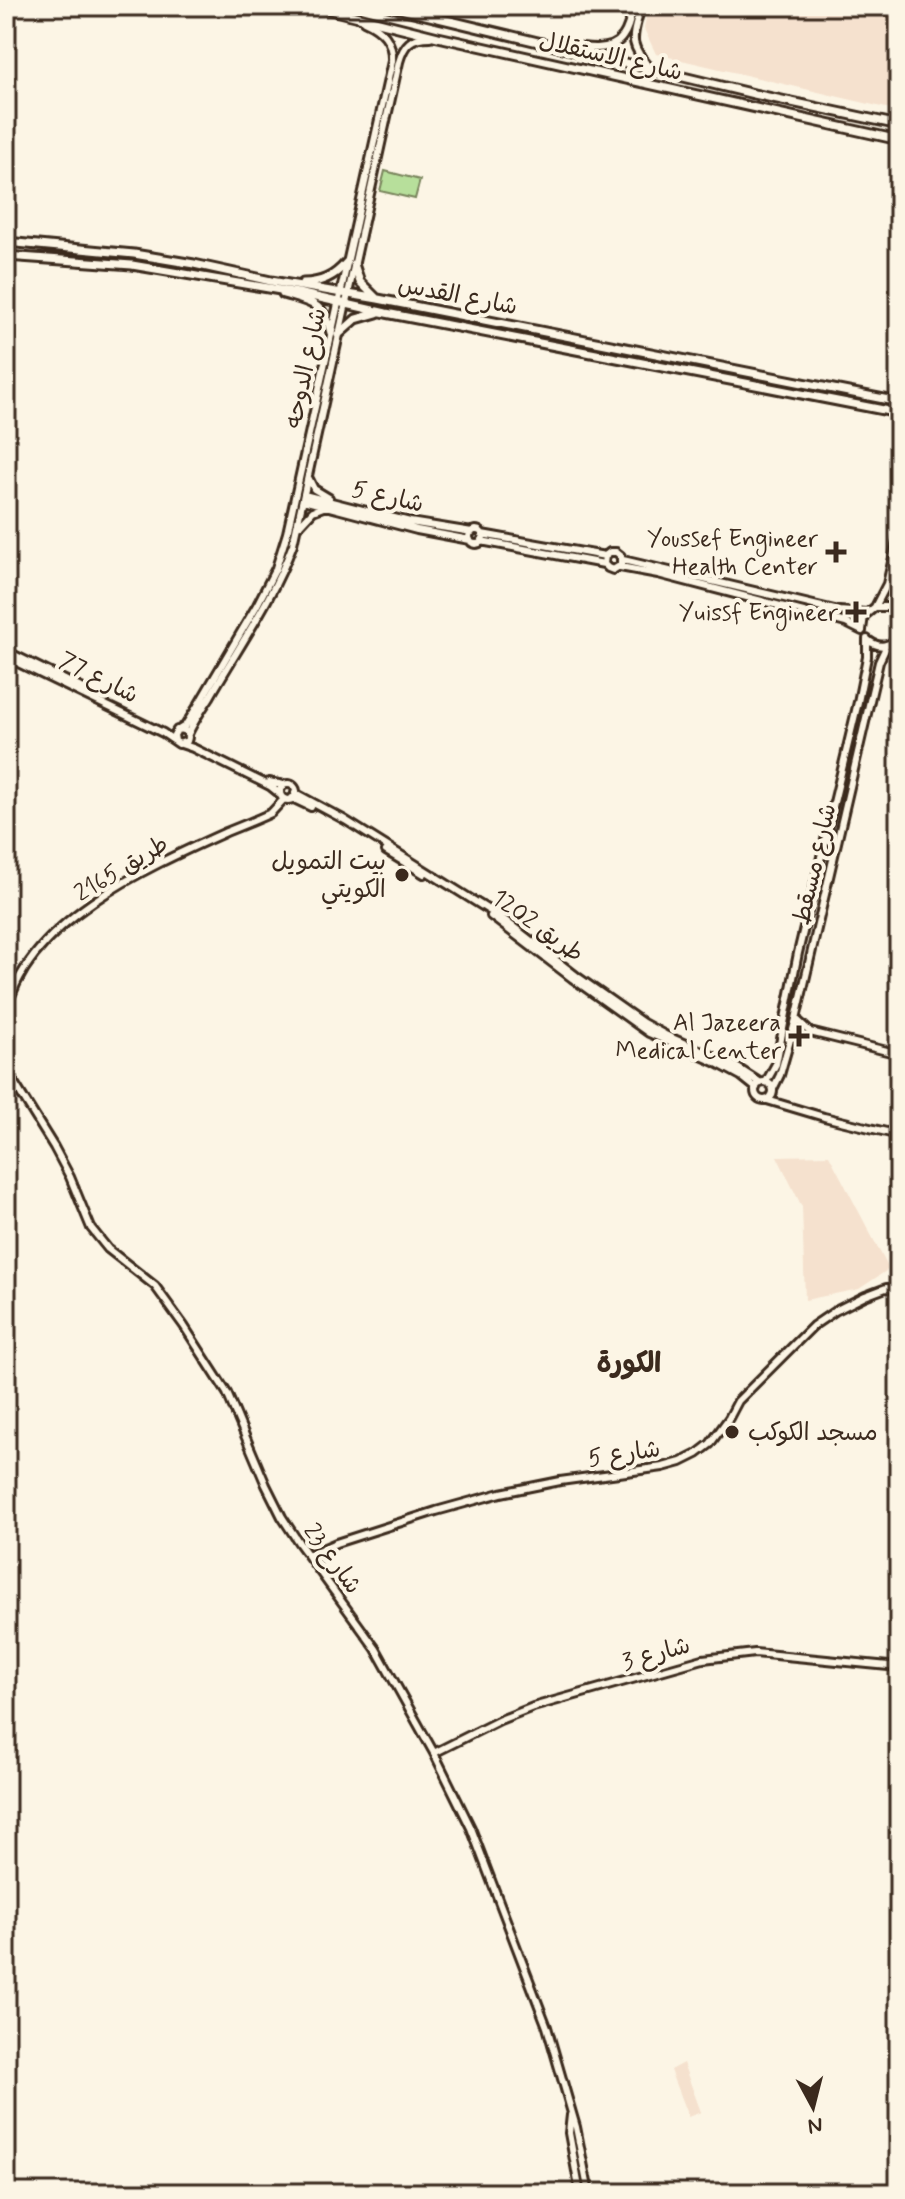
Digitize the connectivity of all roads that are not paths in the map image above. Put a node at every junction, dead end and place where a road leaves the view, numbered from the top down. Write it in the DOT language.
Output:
graph roads {
  1 [pos="315,6"];
  2 [pos="388,6"];
  3 [pos="633,6"];
  4 [pos="641,6"];
  5 [pos="346,13"];
  6 [pos="438,37"];
  7 [pos="536,40"];
  8 [pos="650,68"];
  9 [pos="378,125"];
  10 [pos="899,125"];
  11 [pos="383,133"];
  12 [pos="899,140"];
  13 [pos="358,228"];
  14 [pos="6,242"];
  15 [pos="6,256"];
  16 [pos="350,264"];
  17 [pos="271,281"];
  18 [pos="262,286"];
  19 [pos="343,293"];
  20 [pos="378,299"];
  21 [pos="341,303"];
  22 [pos="384,312"];
  23 [pos="335,334"];
  24 [pos="899,402"];
  25 [pos="899,413"];
  26 [pos="308,477"];
  27 [pos="296,496"];
  28 [pos="304,498"];
  29 [pos="339,503"];
  30 [pos="326,506"];
  31 [pos="297,531"];
  32 [pos="899,531"];
  33 [pos="472,532"];
  34 [pos="482,537"];
  35 [pos="470,540"];
  36 [pos="605,560"];
  37 [pos="621,564"];
  38 [pos="899,575"];
  39 [pos="875,607"];
  40 [pos="839,611"];
  41 [pos="866,613"];
  42 [pos="897,613"];
  43 [pos="814,614"];
  44 [pos="862,631"];
  45 [pos="899,636"];
  46 [pos="867,639"];
  47 [pos="887,645"];
  48 [pos="6,654"];
  49 [pos="179,730"];
  50 [pos="188,735"];
  51 [pos="178,743"];
  52 [pos="284,785"];
  53 [pos="288,796"];
  54 [pos="8,1004"];
  55 [pos="6,1013"];
  56 [pos="796,1019"];
  57 [pos="810,1032"];
  58 [pos="790,1042"];
  59 [pos="899,1054"];
  60 [pos="698,1055"];
  61 [pos="717,1057"];
  62 [pos="6,1059"];
  63 [pos="761,1084"];
  64 [pos="771,1094"];
  65 [pos="899,1135"];
  66 [pos="899,1289"];
  67 [pos="311,1559"];
  68 [pos="899,1667"];
  69 [pos="434,1753"];
  70 [pos="571,2115"];
  71 [pos="580,2193"];
  72 [pos="589,2193"];
  1 -- 5 [label="main road, شارع الاستقلال"];
  2 -- 7 [label="main road, شارع الاستقلال"];
  3 -- 7 [label="street"];
  4 -- 8 [label="street"];
  5 -- 6 [label="main road, شارع الاستقلال"];
  5 -- 9 [label="street, شارع الدوحه"];
  6 -- 11 [label="street, شارع الدوحه"];
  6 -- 12 [label="main road, شارع الاستقلال"];
  7 -- 8 [label="main road, شارع الاستقلال"];
  8 -- 10 [label="main road, شارع الاستقلال"];
  9 -- 11 [label="street"];
  9 -- 13 [label="street, شارع الدوحه"];
  11 -- 13 [label="street, شارع الدوحه"];
  13 -- 16 [label="street, شارع الدوحه"];
  14 -- 17 [label="main road, شارع القدس"];
  15 -- 18 [label="main road, شارع القدس"];
  16 -- 17 [label="main road"];
  16 -- 19 [label="street, شارع الدوحه"];
  16 -- 20 [label="main road"];
  17 -- 19 [label="main road, شارع القدس"];
  18 -- 21 [label="main road, شارع القدس"];
  18 -- 23 [label="main road"];
  19 -- 20 [label="main road, شارع القدس"];
  19 -- 21 [label="street, شارع الدوحه"];
  20 -- 24 [label="main road, شارع القدس"];
  21 -- 22 [label="main road, شارع القدس"];
  21 -- 23 [label="street, شارع الدوحه"];
  22 -- 23 [label="main road"];
  22 -- 25 [label="main road, شارع القدس"];
  23 -- 26 [label="street, شارع الدوحه"];
  23 -- 27 [label="street, شارع الدوحه"];
  26 -- 28 [label="street, شارع الدوحه"];
  26 -- 29 [label="street"];
  27 -- 28 [label="street, شارع 5"];
  27 -- 49 [label="street, شارع الدوحه"];
  28 -- 29 [label="street, شارع 5"];
  28 -- 30 [label="street, شارع 5"];
  28 -- 31 [label="street, شارع الدوحه"];
  29 -- 33 [label="street, شارع 5"];
  30 -- 31 [label="street"];
  30 -- 35 [label="street, شارع 5"];
  31 -- 50 [label="street, شارع الدوحه"];
  32 -- 39 [label="street"];
  33 -- 34 [label="street, شارع 5"];
  33 -- 35 [label="street"];
  34 -- 35 [label="street, شارع 5"];
  34 -- 36 [label="street"];
  36 -- 37 [label="street"];
  36 -- 37 [label="street"];
  37 -- 40 [label="street"];
  37 -- 43 [label="street"];
  38 -- 42 [label="street"];
  39 -- 41 [label="street"];
  39 -- 42 [label="street"];
  40 -- 41 [label="street"];
  40 -- 43 [label="street"];
  41 -- 44 [label="street"];
  43 -- 44 [label="street"];
  44 -- 46 [label="street"];
  45 -- 47 [label="street"];
  46 -- 47 [label="street"];
  46 -- 63 [label="street, شارع مسقط"];
  47 -- 56 [label="street, شارع مسقط"];
  48 -- 49 [label="street, شارع 77"];
  48 -- 51 [label="street, شارع 77"];
  49 -- 50 [label="street"];
  49 -- 51 [label="street"];
  50 -- 51 [label="street"];
  50 -- 52 [label="street"];
  51 -- 53 [label="street, شارع 77"];
  52 -- 53 [label="street"];
  52 -- 53 [label="street"];
  53 -- 54 [label="street, طريق 2165"];
  53 -- 60 [label="street, طريق 1202"];
  53 -- 61 [label="street, طريق 1202"];
  54 -- 55 [label="street"];
  56 -- 57 [label="street"];
  56 -- 58 [label="street, شارع مسقط"];
  57 -- 58 [label="street"];
  57 -- 59 [label="street"];
  58 -- 64 [label="street, شارع مسقط"];
  60 -- 61 [label="street"];
  60 -- 63 [label="street, طريق 1202"];
  61 -- 63 [label="street, طريق 1202"];
  62 -- 67 [label="street, شارع 23"];
  63 -- 64 [label="street"];
  63 -- 64 [label="street"];
  64 -- 65 [label="street"];
  66 -- 67 [label="street, شارع 5"];
  67 -- 69 [label="street, شارع 23"];
  68 -- 69 [label="street, شارع 3"];
  69 -- 70 [label="street, شارع 23"];
  70 -- 71 [label="street, شارع 23"];
  70 -- 72 [label="street, شارع 23"];
}
